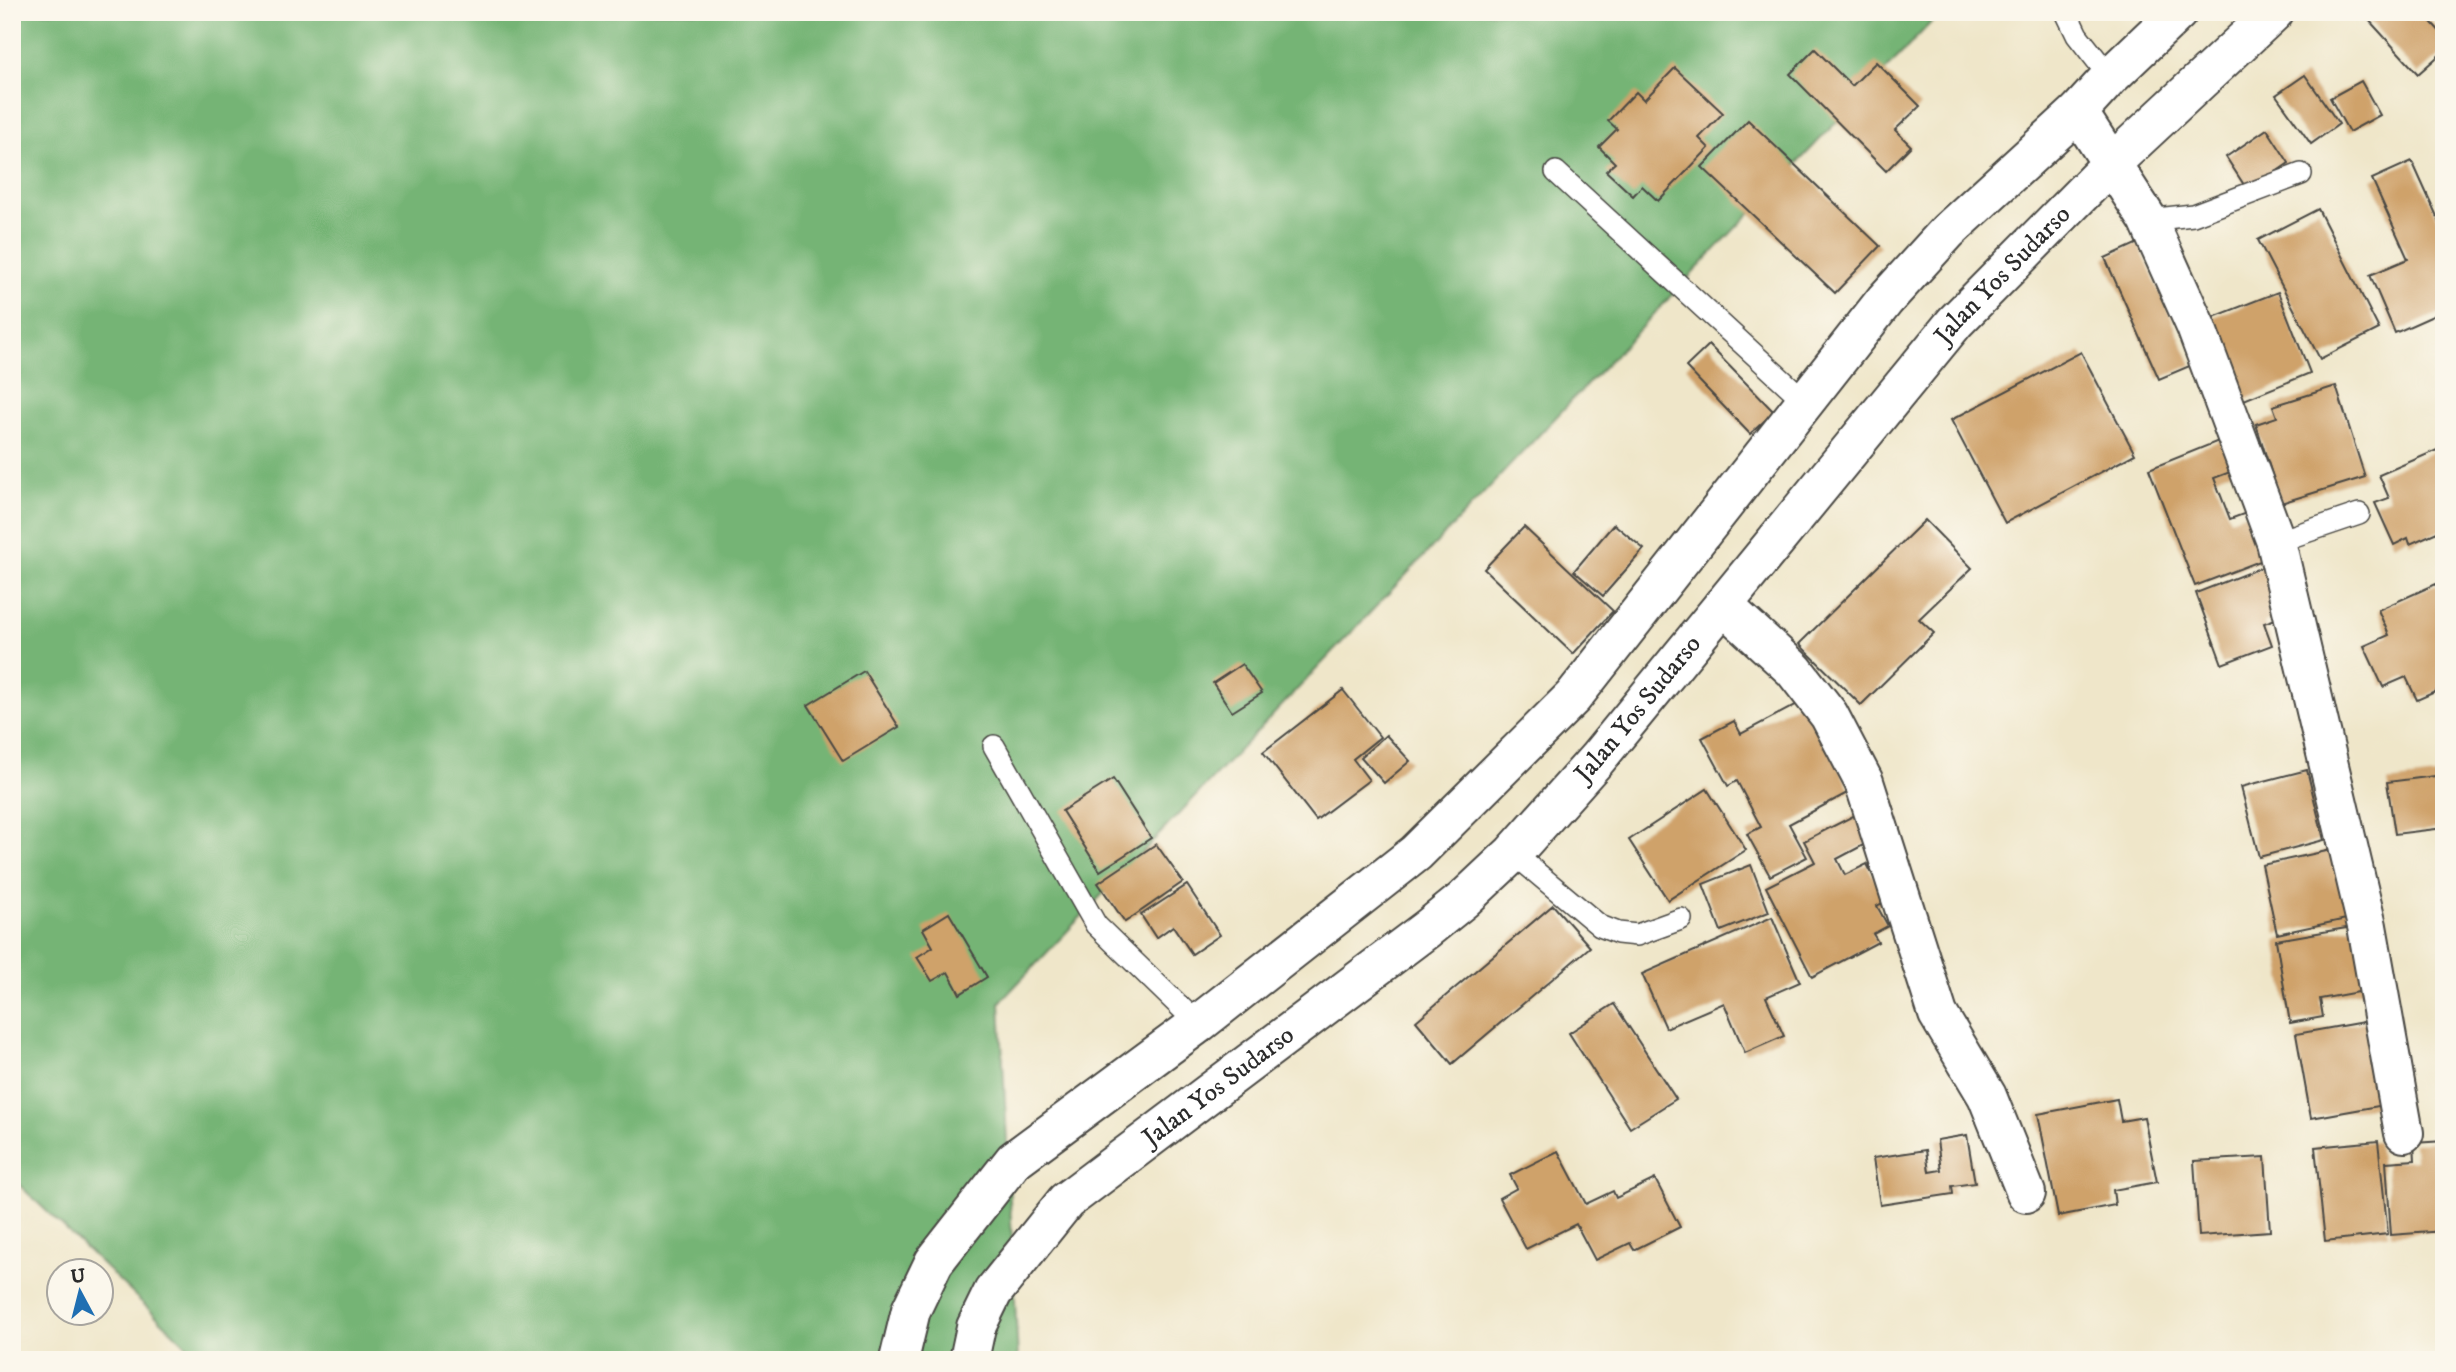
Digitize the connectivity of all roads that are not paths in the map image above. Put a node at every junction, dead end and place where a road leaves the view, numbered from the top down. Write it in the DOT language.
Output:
graph roads {
  1 [pos="2066,12"];
  2 [pos="2178,12"];
  3 [pos="2274,12"];
  4 [pos="2110,77"];
  5 [pos="2078,112"];
  6 [pos="2112,163"];
  7 [pos="1556,172"];
  8 [pos="2301,174"];
  9 [pos="2148,220"];
  10 [pos="1806,402"];
  11 [pos="2359,514"];
  12 [pos="2276,542"];
  13 [pos="1723,606"];
  14 [pos="994,746"];
  15 [pos="1513,853"];
  16 [pos="1681,919"];
  17 [pos="1198,1024"];
  18 [pos="2404,1133"];
  19 [pos="2026,1192"];
  20 [pos="899,1360"];
  21 [pos="969,1360"];
  1 -- 4 [label="lane"];
  2 -- 4 [label="main road"];
  3 -- 6 [label="main road, Jalan Yos Sudarso"];
  4 -- 5 [label="main road"];
  5 -- 6 [label="main road"];
  5 -- 10 [label="main road"];
  6 -- 9 [label="main road"];
  6 -- 13 [label="main road, Jalan Yos Sudarso"];
  7 -- 10 [label="lane"];
  8 -- 9 [label="lane"];
  9 -- 12 [label="main road"];
  10 -- 17 [label="main road"];
  11 -- 12 [label="lane"];
  12 -- 18 [label="main road"];
  13 -- 15 [label="main road, Jalan Yos Sudarso"];
  13 -- 19 [label="main road"];
  14 -- 17 [label="lane"];
  15 -- 16 [label="lane"];
  15 -- 21 [label="main road, Jalan Yos Sudarso"];
  17 -- 20 [label="main road"];
}
